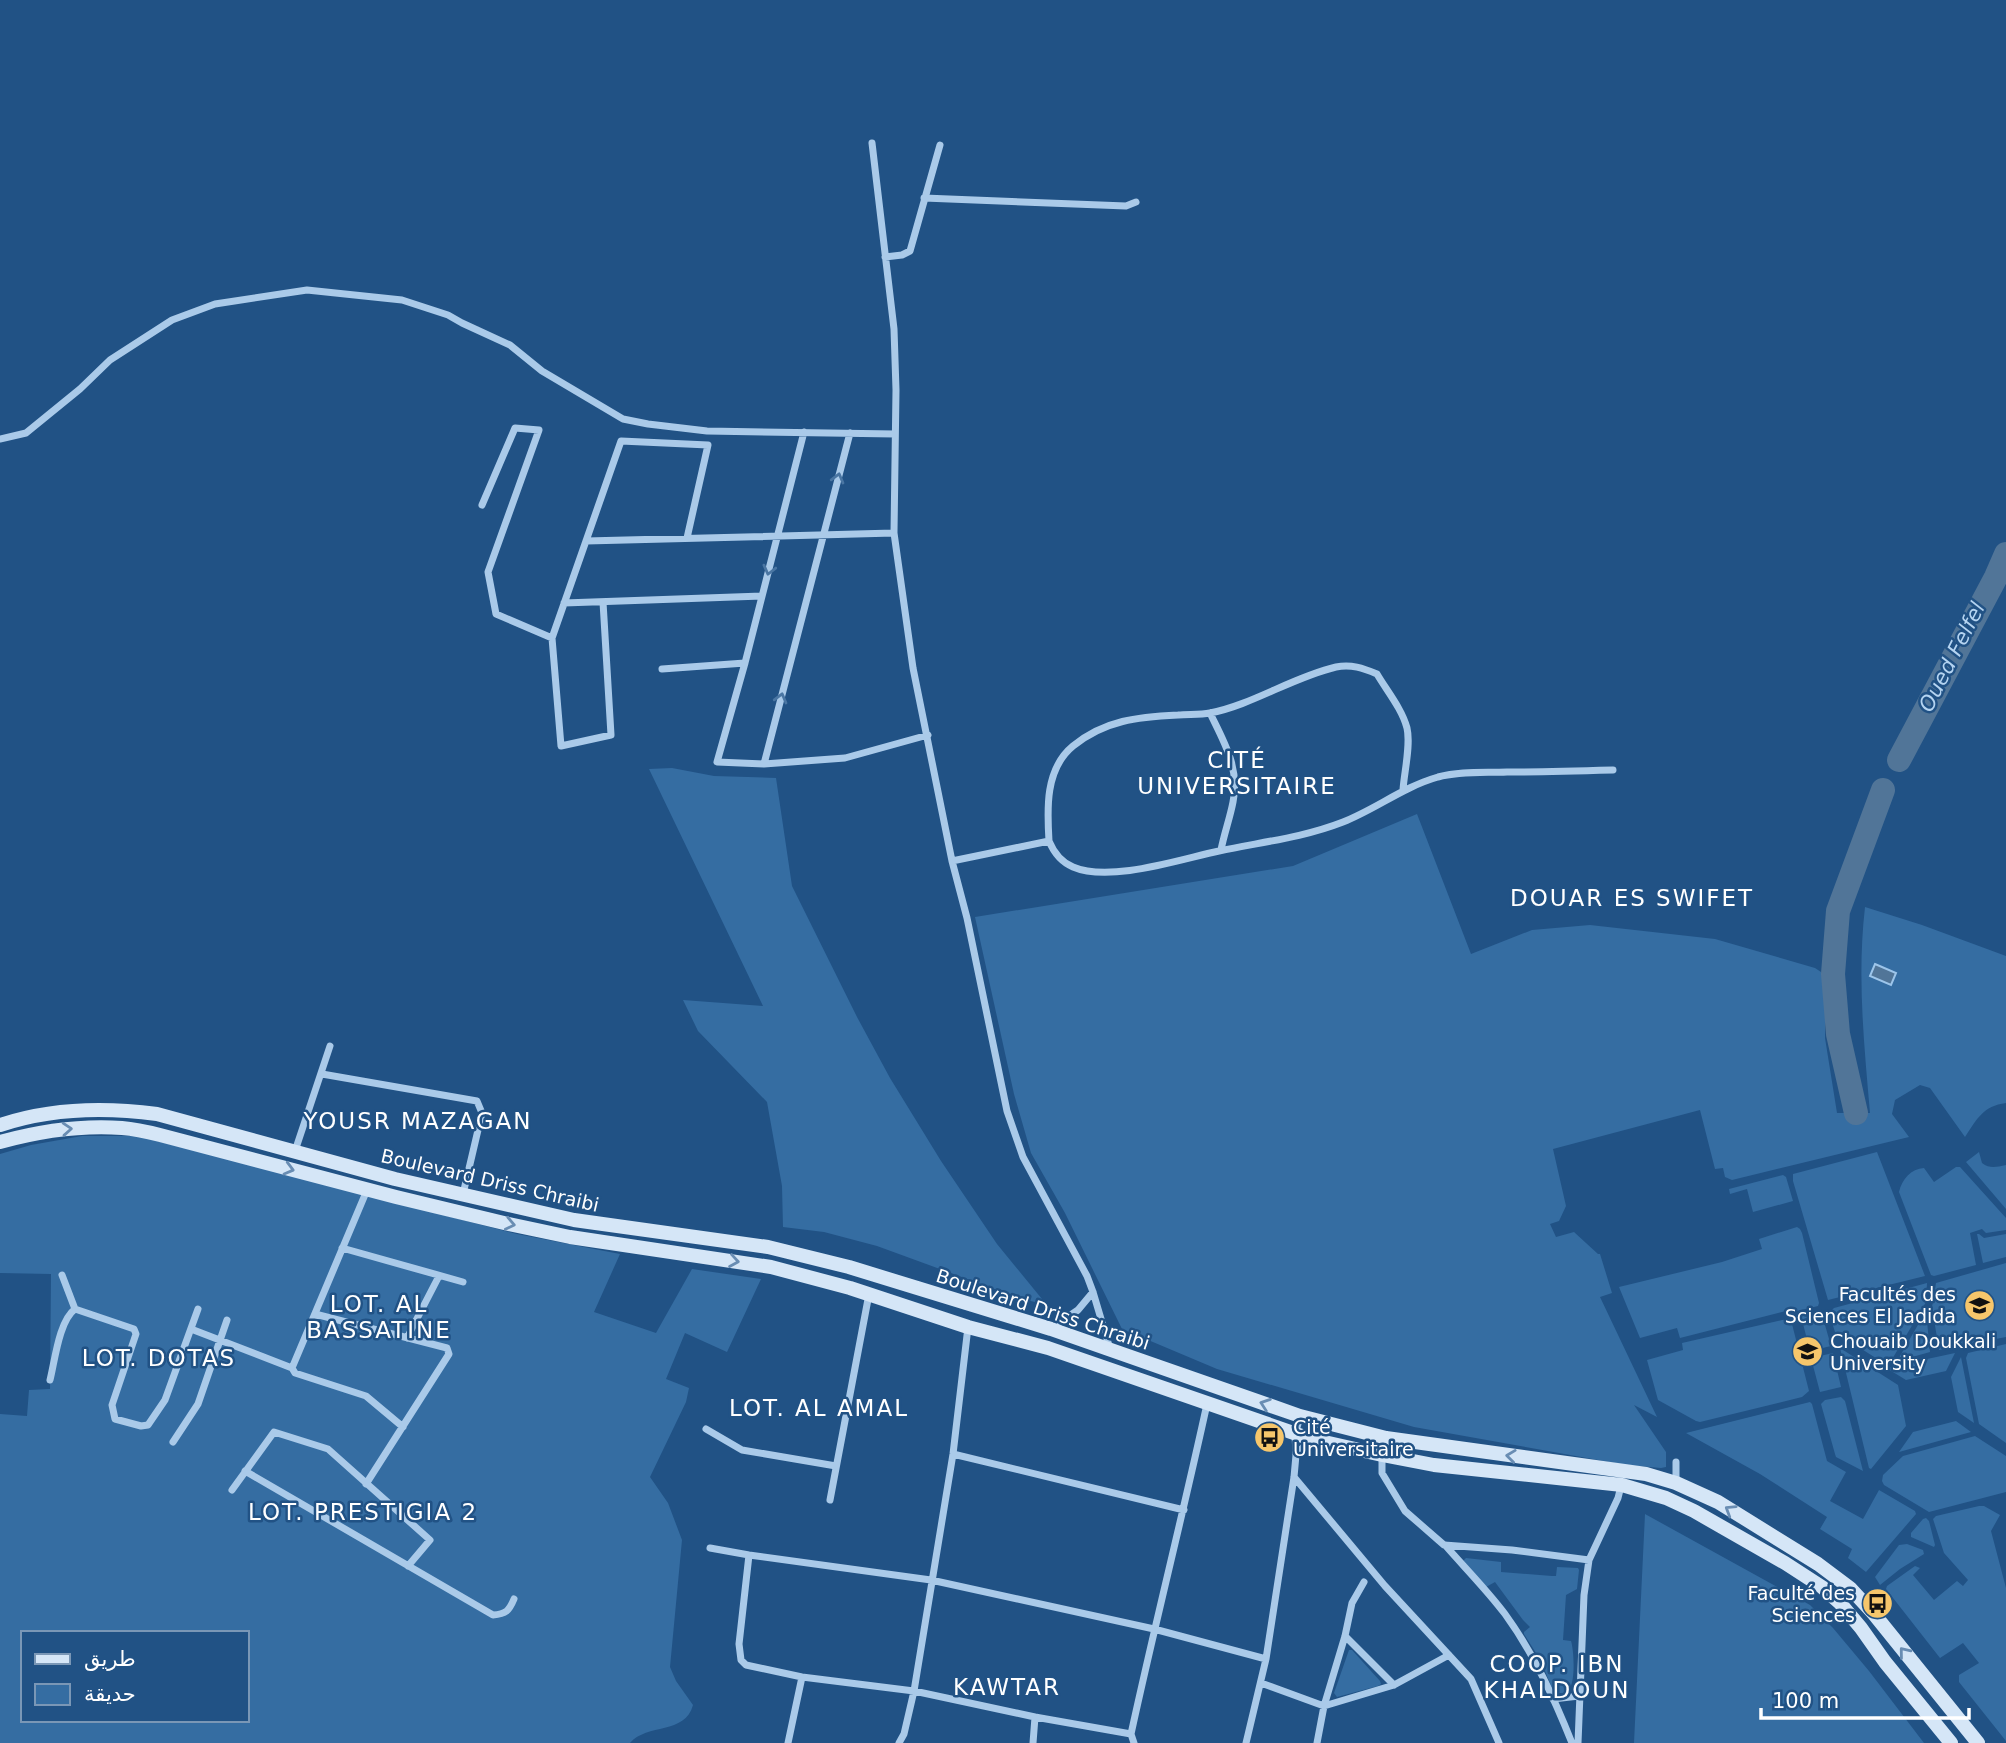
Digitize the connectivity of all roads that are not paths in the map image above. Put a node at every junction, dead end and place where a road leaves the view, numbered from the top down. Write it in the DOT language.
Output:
graph roads {
  1 [pos="872,143"];
  2 [pos="940,145"];
  3 [pos="924,198"];
  4 [pos="1136,202"];
  5 [pos="885,257"];
  6 [pos="804,432"];
  7 [pos="850,433"];
  8 [pos="895,434"];
  9 [pos="0,439"];
  10 [pos="482,505"];
  11 [pos="894,533"];
  12 [pos="824,534"];
  13 [pos="778,536"];
  14 [pos="687,538"];
  15 [pos="586,541"];
  16 [pos="762,596"];
  17 [pos="604,602"];
  18 [pos="564,603"];
  19 [pos="552,638"];
  20 [pos="745,663"];
  21 [pos="662,670"];
  22 [pos="1210,713"];
  23 [pos="928,735"];
  24 [pos="764,764"];
  25 [pos="1613,770"];
  26 [pos="1403,790"];
  27 [pos="1049,841"];
  28 [pos="1222,850"];
  29 [pos="952,861"];
  30 [pos="330,1046"];
  31 [pos="322,1074"];
  32 [pos="0,1125"];
  33 [pos="0,1142"];
  34 [pos="294,1153"];
  35 [pos="367,1190"];
  36 [pos="463,1194"];
  37 [pos="574,1220"];
  38 [pos="613,1226"];
  39 [pos="570,1237"];
  40 [pos="610,1242"];
  41 [pos="342,1248"];
  42 [pos="62,1275"];
  43 [pos="439,1276"];
  44 [pos="463,1282"];
  45 [pos="1093,1292"];
  46 [pos="869,1294"];
  47 [pos="75,1309"];
  48 [pos="198,1309"];
  49 [pos="315,1314"];
  50 [pos="227,1320"];
  51 [pos="968,1327"];
  52 [pos="191,1329"];
  53 [pos="1051,1329"];
  54 [pos="407,1338"];
  55 [pos="219,1339"];
  56 [pos="1110,1349"];
  57 [pos="292,1368"];
  58 [pos="50,1380"];
  59 [pos="1207,1404"];
  60 [pos="1308,1418"];
  61 [pos="403,1427"];
  62 [pos="706,1429"];
  63 [pos="1295,1434"];
  64 [pos="1311,1439"];
  65 [pos="173,1442"];
  66 [pos="953,1454"];
  67 [pos="1296,1455"];
  68 [pos="1381,1455"];
  69 [pos="1676,1462"];
  70 [pos="836,1466"];
  71 [pos="246,1471"];
  72 [pos="1294,1477"];
  73 [pos="1676,1483"];
  74 [pos="366,1485"];
  75 [pos="1622,1485"];
  76 [pos="232,1490"];
  77 [pos="830,1500"];
  78 [pos="1184,1510"];
  79 [pos="1444,1545"];
  80 [pos="710,1548"];
  81 [pos="749,1555"];
  82 [pos="1589,1560"];
  83 [pos="408,1566"];
  84 [pos="932,1580"];
  85 [pos="1364,1582"];
  86 [pos="514,1599"];
  87 [pos="1154,1629"];
  88 [pos="1345,1636"];
  89 [pos="1449,1655"];
  90 [pos="1266,1659"];
  91 [pos="802,1676"];
  92 [pos="1261,1683"];
  93 [pos="1394,1685"];
  94 [pos="914,1690"];
  95 [pos="1579,1696"];
  96 [pos="1553,1699"];
  97 [pos="1324,1706"];
  98 [pos="1035,1717"];
  99 [pos="1133,1739"];
  100 [pos="1034,1742"];
  101 [pos="788,1743"];
  102 [pos="900,1743"];
  103 [pos="1246,1743"];
  104 [pos="1317,1743"];
  105 [pos="1499,1743"];
  106 [pos="1572,1743"];
  107 [pos="1578,1743"];
  108 [pos="1951,1743"];
  109 [pos="1978,1743"];
  1 -- 5 [label="street"];
  2 -- 3 [label="street"];
  3 -- 4 [label="street"];
  3 -- 5 [label="street"];
  5 -- 8 [label="street"];
  6 -- 7 [label="street"];
  6 -- 9 [label="street"];
  6 -- 13 [label="street"];
  7 -- 8 [label="street"];
  12 -- 7 [label="street, one-way"];
  8 -- 11 [label="street"];
  10 -- 19 [label="street"];
  11 -- 12 [label="street"];
  11 -- 23 [label="street"];
  12 -- 13 [label="street"];
  24 -- 12 [label="street, one-way"];
  13 -- 14 [label="street"];
  13 -- 16 [label="street, one-way"];
  14 -- 15 [label="street"];
  14 -- 15 [label="street"];
  15 -- 18 [label="street"];
  16 -- 17 [label="street"];
  16 -- 20 [label="street"];
  17 -- 18 [label="street"];
  17 -- 19 [label="street"];
  18 -- 19 [label="street"];
  20 -- 21 [label="street"];
  20 -- 24 [label="street"];
  22 -- 26 [label="street"];
  22 -- 27 [label="street"];
  22 -- 28 [label="street"];
  23 -- 24 [label="street"];
  23 -- 29 [label="street"];
  25 -- 26 [label="street"];
  26 -- 28 [label="street"];
  27 -- 28 [label="street"];
  27 -- 29 [label="street"];
  29 -- 45 [label="street"];
  30 -- 31 [label="street"];
  31 -- 34 [label="street"];
  31 -- 36 [label="street"];
  32 -- 34 [label="main road, Boulevard Driss Chraibi"];
  33 -- 35 [label="main road, Boulevard Driss Chraibi, one-way"];
  34 -- 36 [label="main road, Boulevard Driss Chraibi"];
  35 -- 39 [label="main road, Boulevard Driss Chraibi, one-way"];
  35 -- 41 [label="street"];
  36 -- 37 [label="main road, Boulevard Driss Chraibi"];
  37 -- 38 [label="main road, Boulevard Driss Chraibi"];
  37 -- 39 [label="main road"];
  38 -- 40 [label="main road"];
  38 -- 53 [label="main road, Boulevard Driss Chraibi"];
  39 -- 40 [label="main road, Boulevard Driss Chraibi"];
  40 -- 46 [label="main road, Boulevard Driss Chraibi, one-way"];
  41 -- 43 [label="street"];
  41 -- 49 [label="street"];
  42 -- 47 [label="street"];
  43 -- 44 [label="street"];
  43 -- 54 [label="street"];
  45 -- 53 [label="street"];
  45 -- 56 [label="street"];
  46 -- 51 [label="main road, Boulevard Driss Chraibi"];
  46 -- 70 [label="street"];
  47 -- 52 [label="street"];
  47 -- 58 [label="street"];
  48 -- 52 [label="street"];
  49 -- 54 [label="street"];
  49 -- 57 [label="street"];
  50 -- 55 [label="street"];
  51 -- 59 [label="main road, Boulevard Driss Chraibi"];
  51 -- 66 [label="street"];
  52 -- 55 [label="street"];
  53 -- 56 [label="main road, Boulevard Driss Chraibi"];
  54 -- 61 [label="street"];
  55 -- 57 [label="street"];
  55 -- 65 [label="street"];
  60 -- 56 [label="main road, Boulevard Driss Chraibi, one-way"];
  57 -- 61 [label="street"];
  59 -- 63 [label="main road, Boulevard Driss Chraibi"];
  59 -- 78 [label="street"];
  60 -- 63 [label="street"];
  60 -- 64 [label="street"];
  73 -- 60 [label="main road, Boulevard Driss Chraibi, one-way"];
  61 -- 74 [label="street"];
  62 -- 70 [label="street"];
  63 -- 64 [label="main road, Boulevard Driss Chraibi"];
  63 -- 67 [label="street"];
  64 -- 67 [label="street"];
  64 -- 68 [label="main road, Boulevard Driss Chraibi"];
  66 -- 78 [label="street"];
  66 -- 84 [label="street"];
  67 -- 72 [label="street"];
  68 -- 75 [label="main road, Boulevard Driss Chraibi"];
  68 -- 79 [label="street"];
  69 -- 73 [label="street"];
  70 -- 77 [label="street"];
  71 -- 74 [label="street"];
  71 -- 76 [label="street"];
  71 -- 83 [label="street"];
  72 -- 89 [label="street"];
  72 -- 90 [label="street"];
  109 -- 73 [label="main road, Boulevard Driss Chraibi, one-way"];
  74 -- 83 [label="street"];
  75 -- 82 [label="street"];
  75 -- 108 [label="main road, Boulevard Driss Chraibi"];
  78 -- 87 [label="street"];
  79 -- 82 [label="street"];
  79 -- 96 [label="street"];
  80 -- 81 [label="street"];
  81 -- 84 [label="street"];
  81 -- 91 [label="street"];
  82 -- 95 [label="street"];
  83 -- 86 [label="street"];
  84 -- 87 [label="street"];
  84 -- 94 [label="street"];
  85 -- 88 [label="street"];
  87 -- 90 [label="street"];
  87 -- 99 [label="street"];
  88 -- 93 [label="street"];
  88 -- 97 [label="street"];
  89 -- 93 [label="street"];
  89 -- 105 [label="street"];
  90 -- 92 [label="street"];
  91 -- 94 [label="street"];
  91 -- 101 [label="street"];
  92 -- 97 [label="street"];
  92 -- 103 [label="street"];
  93 -- 97 [label="street"];
  94 -- 98 [label="street"];
  94 -- 102 [label="street"];
  95 -- 96 [label="street"];
  95 -- 107 [label="street"];
  96 -- 106 [label="street"];
  97 -- 104 [label="street"];
  98 -- 99 [label="street"];
  98 -- 100 [label="street"];
}
